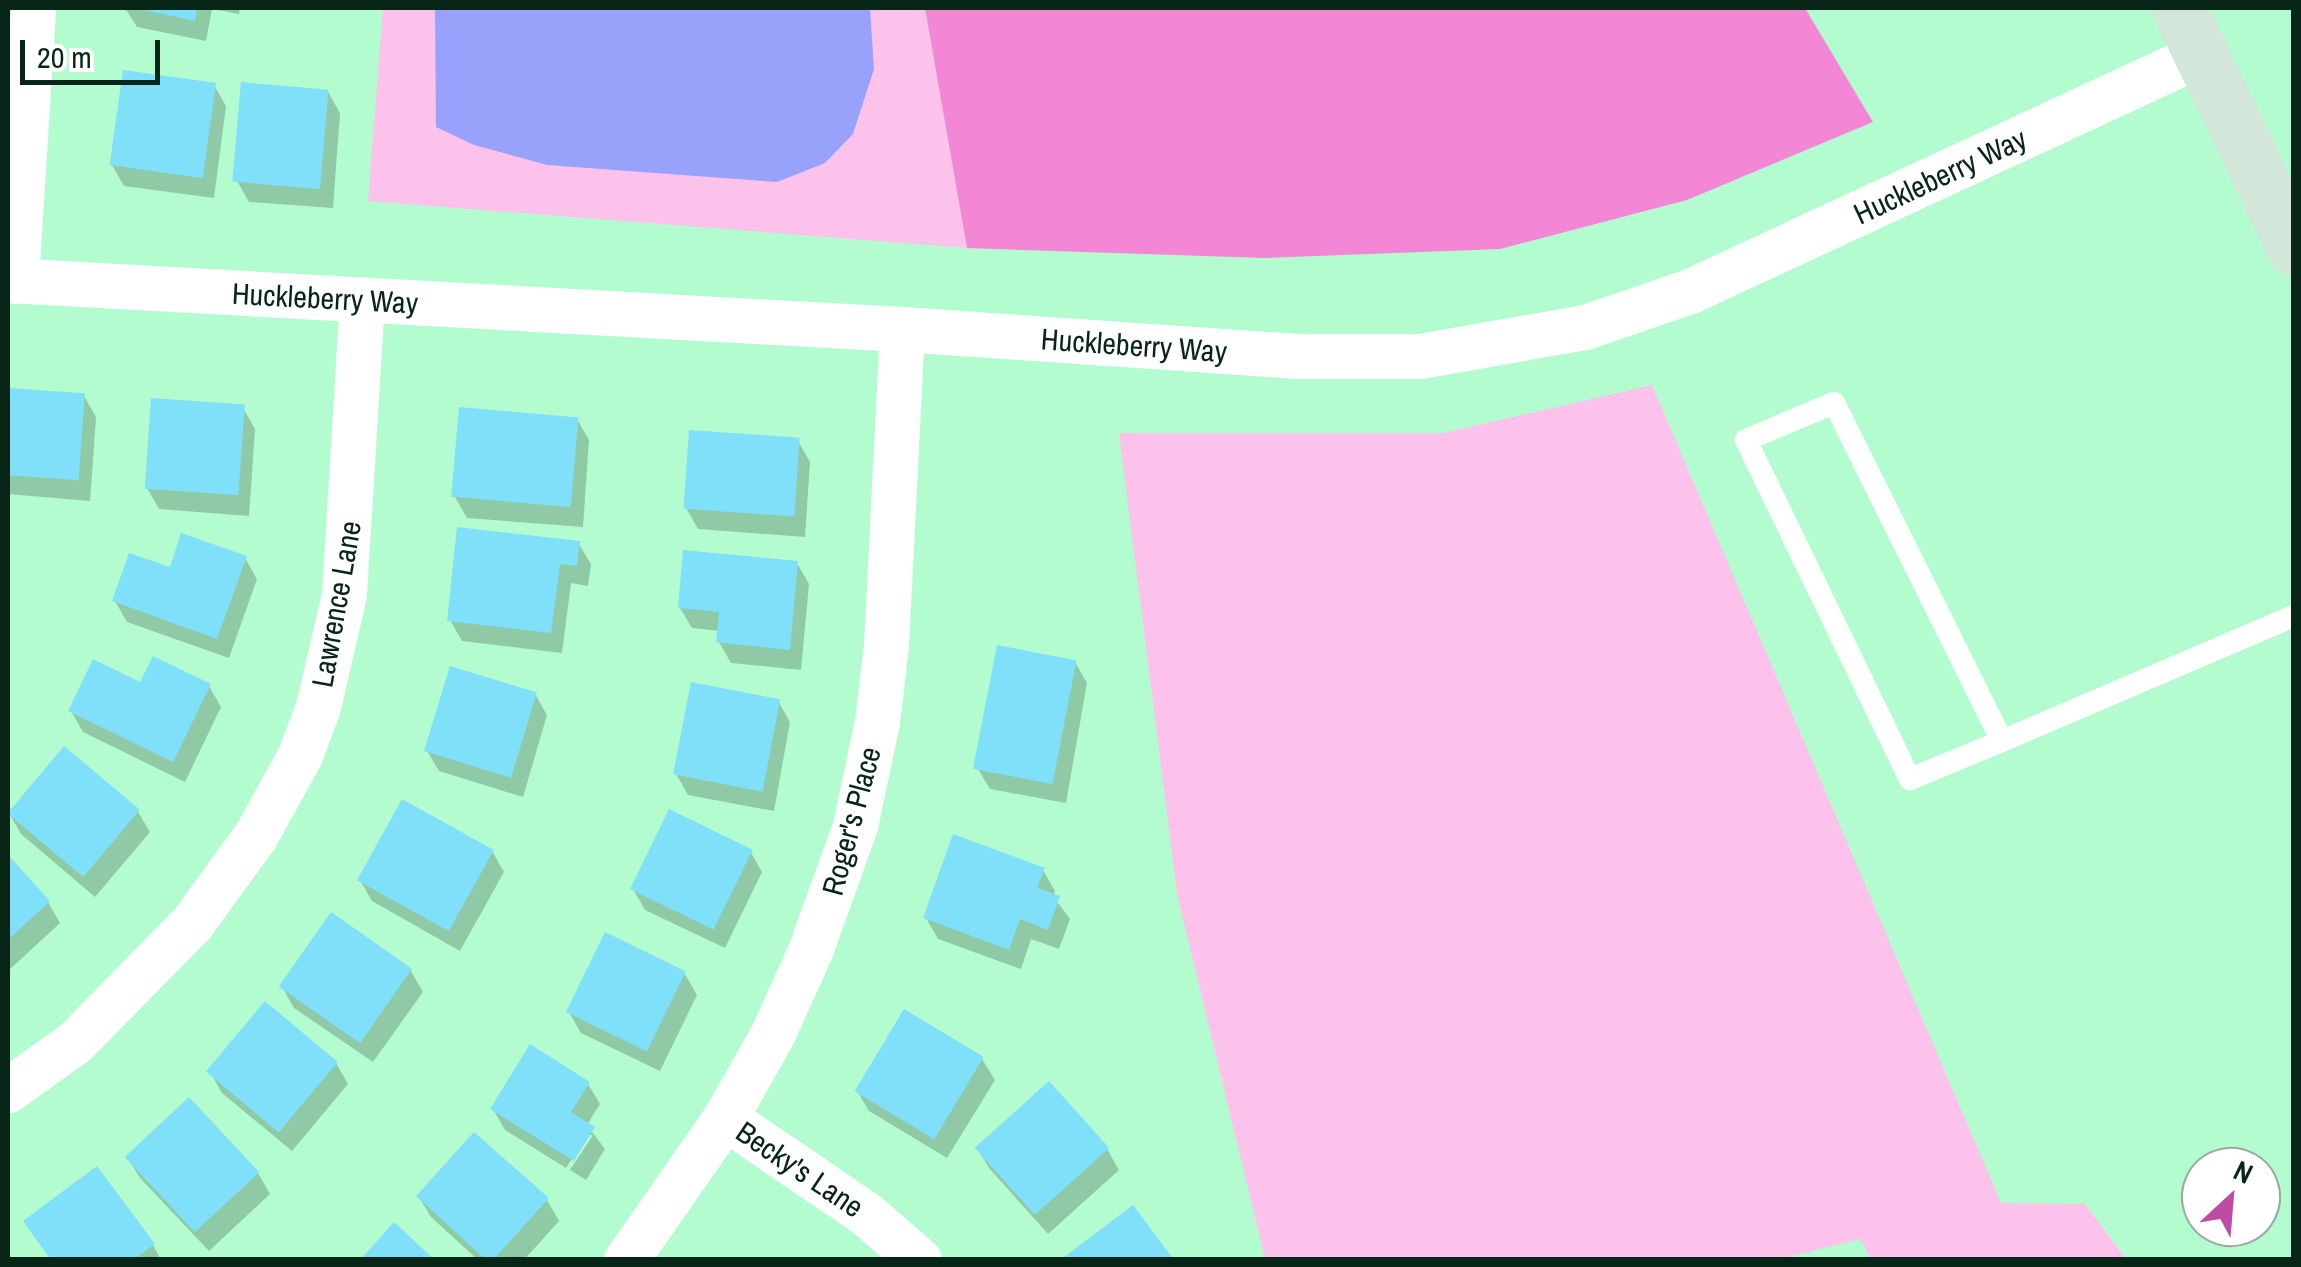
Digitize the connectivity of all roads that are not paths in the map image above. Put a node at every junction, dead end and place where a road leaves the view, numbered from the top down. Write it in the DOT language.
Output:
graph roads {
  1 [pos="33,8"];
  2 [pos="2190,31"];
  3 [pos="2294,248"];
  4 [pos="12,281"];
  5 [pos="362,300"];
  6 [pos="902,328"];
  7 [pos="2294,616"];
  8 [pos="2002,741"];
  9 [pos="8,1090"];
  10 [pos="726,1118"];
  11 [pos="626,1260"];
  12 [pos="919,1260"];
  1 -- 4 [label="street"];
  2 -- 3 [label="main road"];
  2 -- 6 [label="street, Huckleberry Way"];
  4 -- 5 [label="street, Huckleberry Way"];
  5 -- 6 [label="street, Huckleberry Way"];
  5 -- 9 [label="street, Lawrence Lane"];
  6 -- 10 [label="street, Roger's Place"];
  7 -- 8 [label="lane"];
  8 -- 8 [label="lane"];
  10 -- 11 [label="street, Roger's Place"];
  10 -- 12 [label="street, Becky's Lane"];
}
